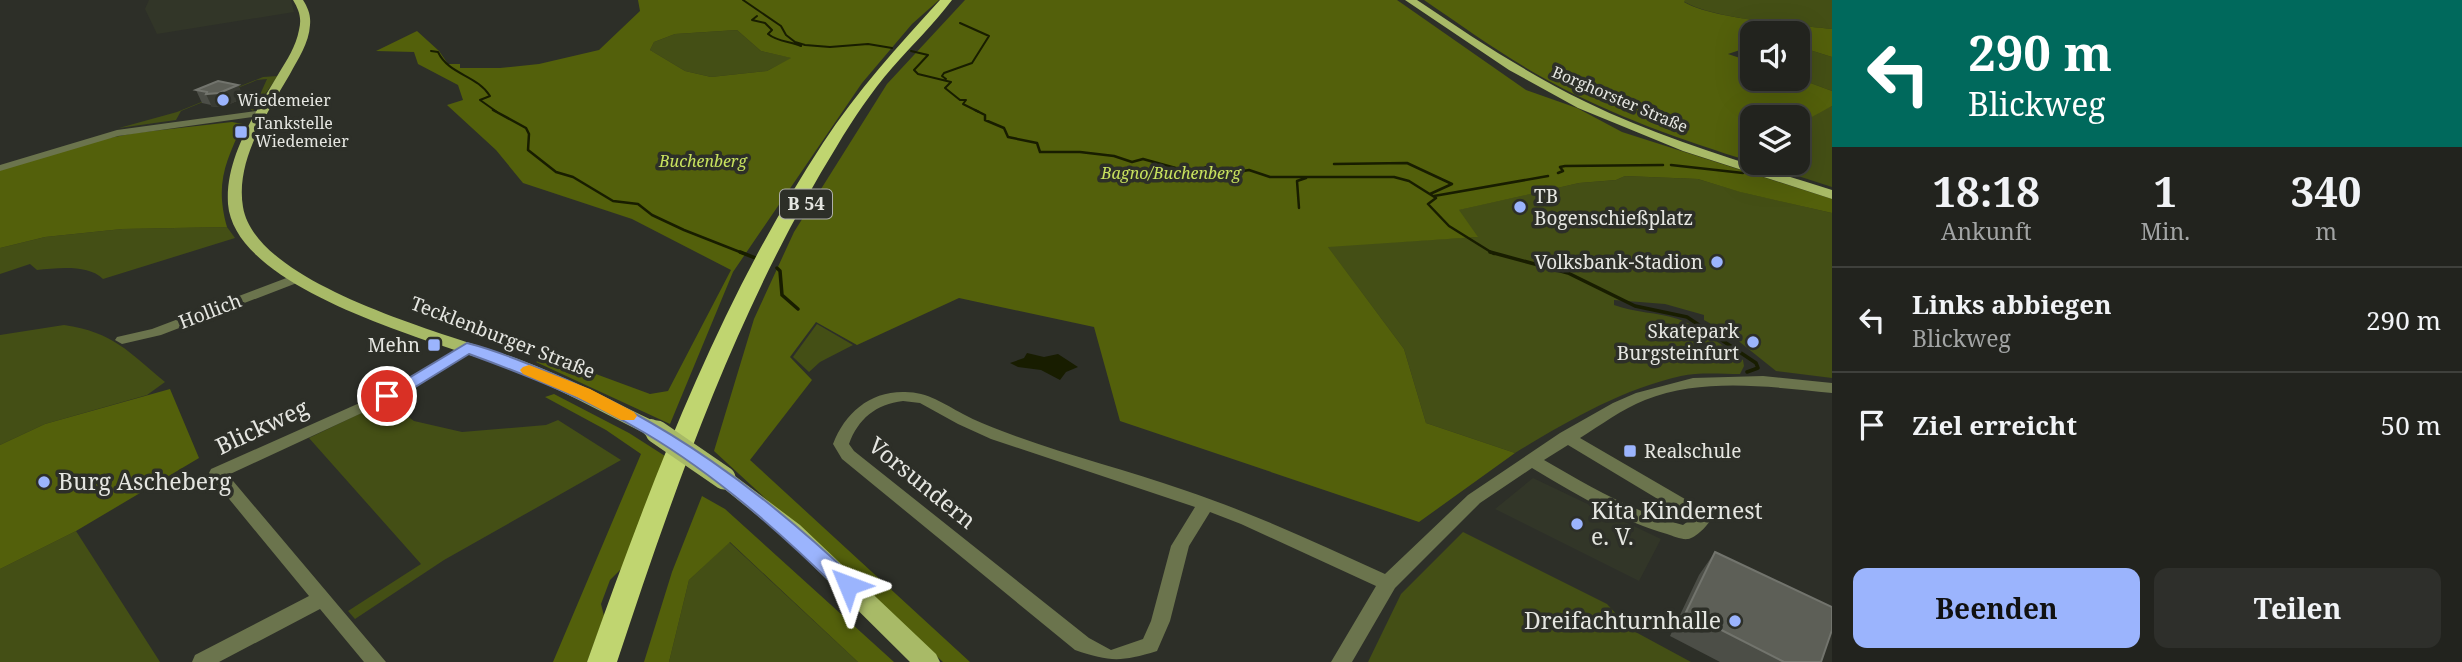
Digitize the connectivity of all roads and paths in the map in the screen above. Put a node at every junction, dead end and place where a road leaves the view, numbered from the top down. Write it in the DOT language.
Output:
graph roads {
  1 [pos="298,0"];
  2 [pos="946,0"];
  3 [pos="953,0"];
  4 [pos="1410,0"];
  5 [pos="262,116"];
  6 [pos="0,168"];
  7 [pos="1832,195"];
  8 [pos="297,278"];
  9 [pos="122,340"];
  10 [pos="467,348"];
  11 [pos="1832,388"];
  12 [pos="1566,437"];
  13 [pos="1532,460"];
  14 [pos="1206,504"];
  15 [pos="1388,583"];
  16 [pos="321,599"];
  17 [pos="202,661"];
  18 [pos="376,662"];
  19 [pos="602,662"];
  20 [pos="617,662"];
  21 [pos="927,662"];
  22 [pos="1341,662"];
  1 -- 5 [label="main road, Tecklenburger Straße"];
  2 -- 19 [label="highway, B 54"];
  3 -- 20 [label="highway, B 54"];
  4 -- 7 [label="main road, Borghorster Straße"];
  5 -- 6 [label="street"];
  5 -- 8 [label="main road, Tecklenburger Straße"];
  8 -- 9 [label="street, Hollich"];
  8 -- 10 [label="main road, Tecklenburger Straße"];
  10 -- 16 [label="street, Blickweg"];
  10 -- 21 [label="main road, Tecklenburger Straße, bridge"];
  11 -- 12 [label="street"];
  12 -- 13 [label="street"];
  12 -- 13 [label="street"];
  13 -- 15 [label="street"];
  14 -- 14 [label="street, Vorsundern"];
  14 -- 15 [label="street, Vorsundern"];
  15 -- 22 [label="street"];
  16 -- 17 [label="street"];
  16 -- 18 [label="street, Blickweg"];
}
